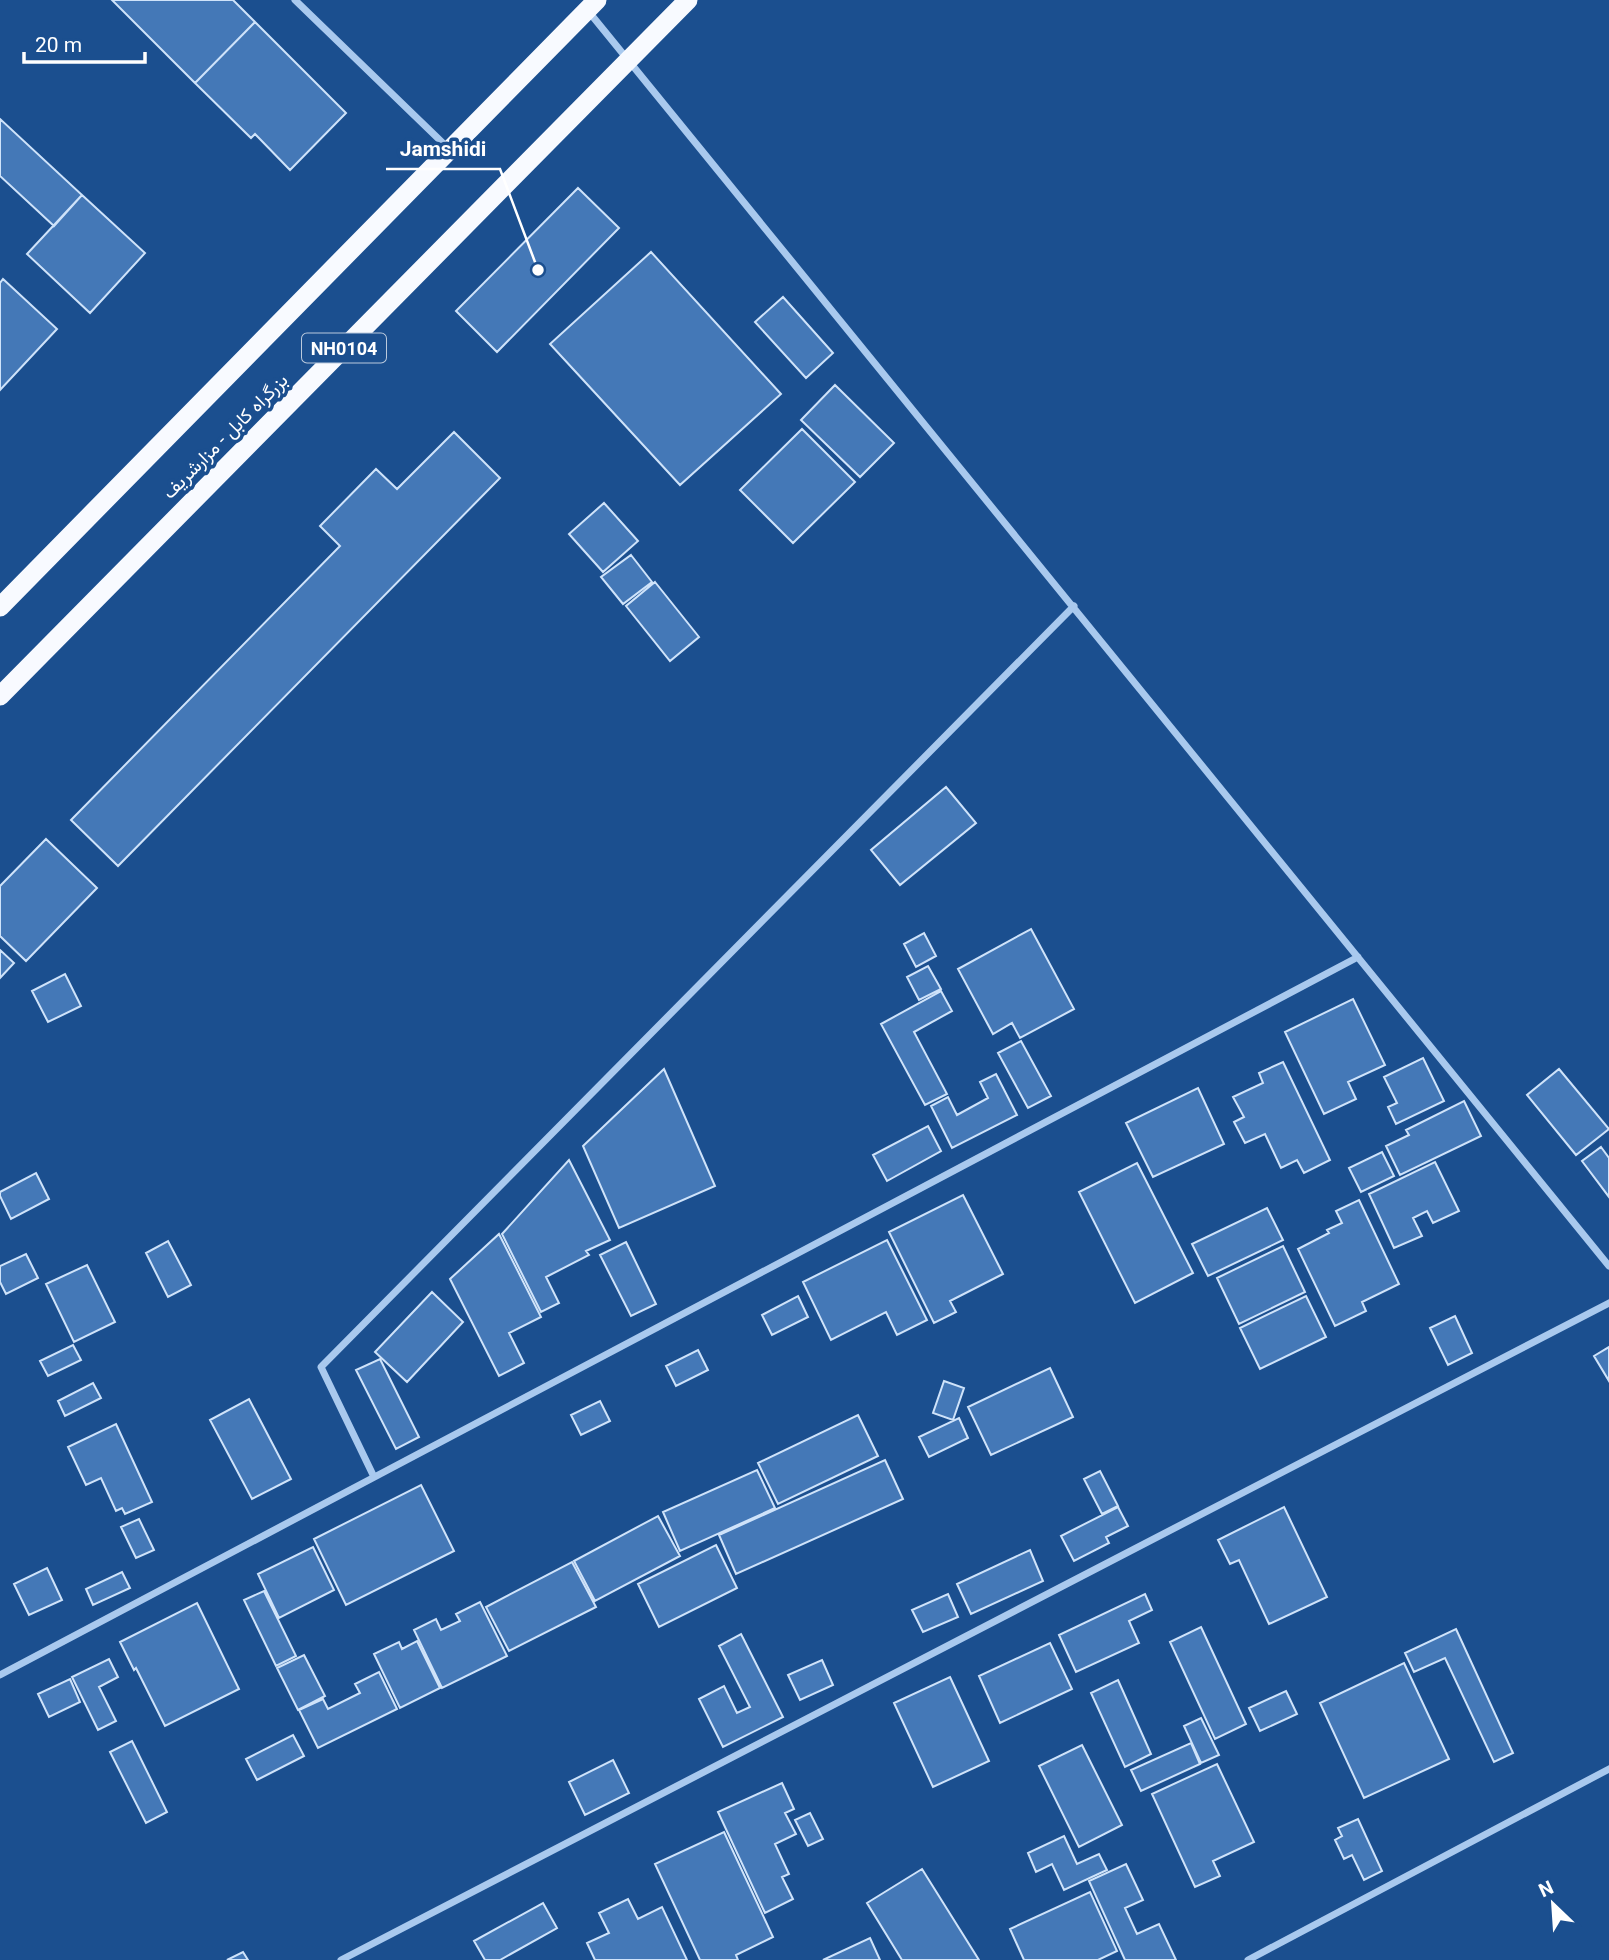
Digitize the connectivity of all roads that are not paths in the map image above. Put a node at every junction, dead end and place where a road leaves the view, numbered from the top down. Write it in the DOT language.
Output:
graph roads {
  1 [pos="295,0"];
  2 [pos="688,0"];
  3 [pos="592,5"];
  4 [pos="629,60"];
  5 [pos="449,149"];
  6 [pos="1074,606"];
  7 [pos="0,607"];
  8 [pos="0,696"];
  9 [pos="1358,957"];
  10 [pos="1609,1266"];
  11 [pos="1609,1303"];
  12 [pos="374,1478"];
  13 [pos="0,1675"];
  14 [pos="1609,1769"];
  15 [pos="341,1960"];
  16 [pos="1248,1960"];
  1 -- 5 [label="street"];
  2 -- 4 [label="highway, بزرگراه کابل - مزارشریف / NH0104"];
  3 -- 4 [label="street"];
  3 -- 5 [label="highway, بزرگراه کابل - مزارشریف / NH0104"];
  4 -- 6 [label="street"];
  4 -- 8 [label="highway, بزرگراه کابل - مزارشریف / NH0104"];
  5 -- 7 [label="highway, بزرگراه کابل - مزارشریف / NH0104"];
  6 -- 9 [label="street"];
  6 -- 12 [label="street"];
  9 -- 10 [label="street"];
  9 -- 12 [label="street"];
  11 -- 15 [label="street"];
  12 -- 13 [label="street"];
  14 -- 16 [label="street"];
}
